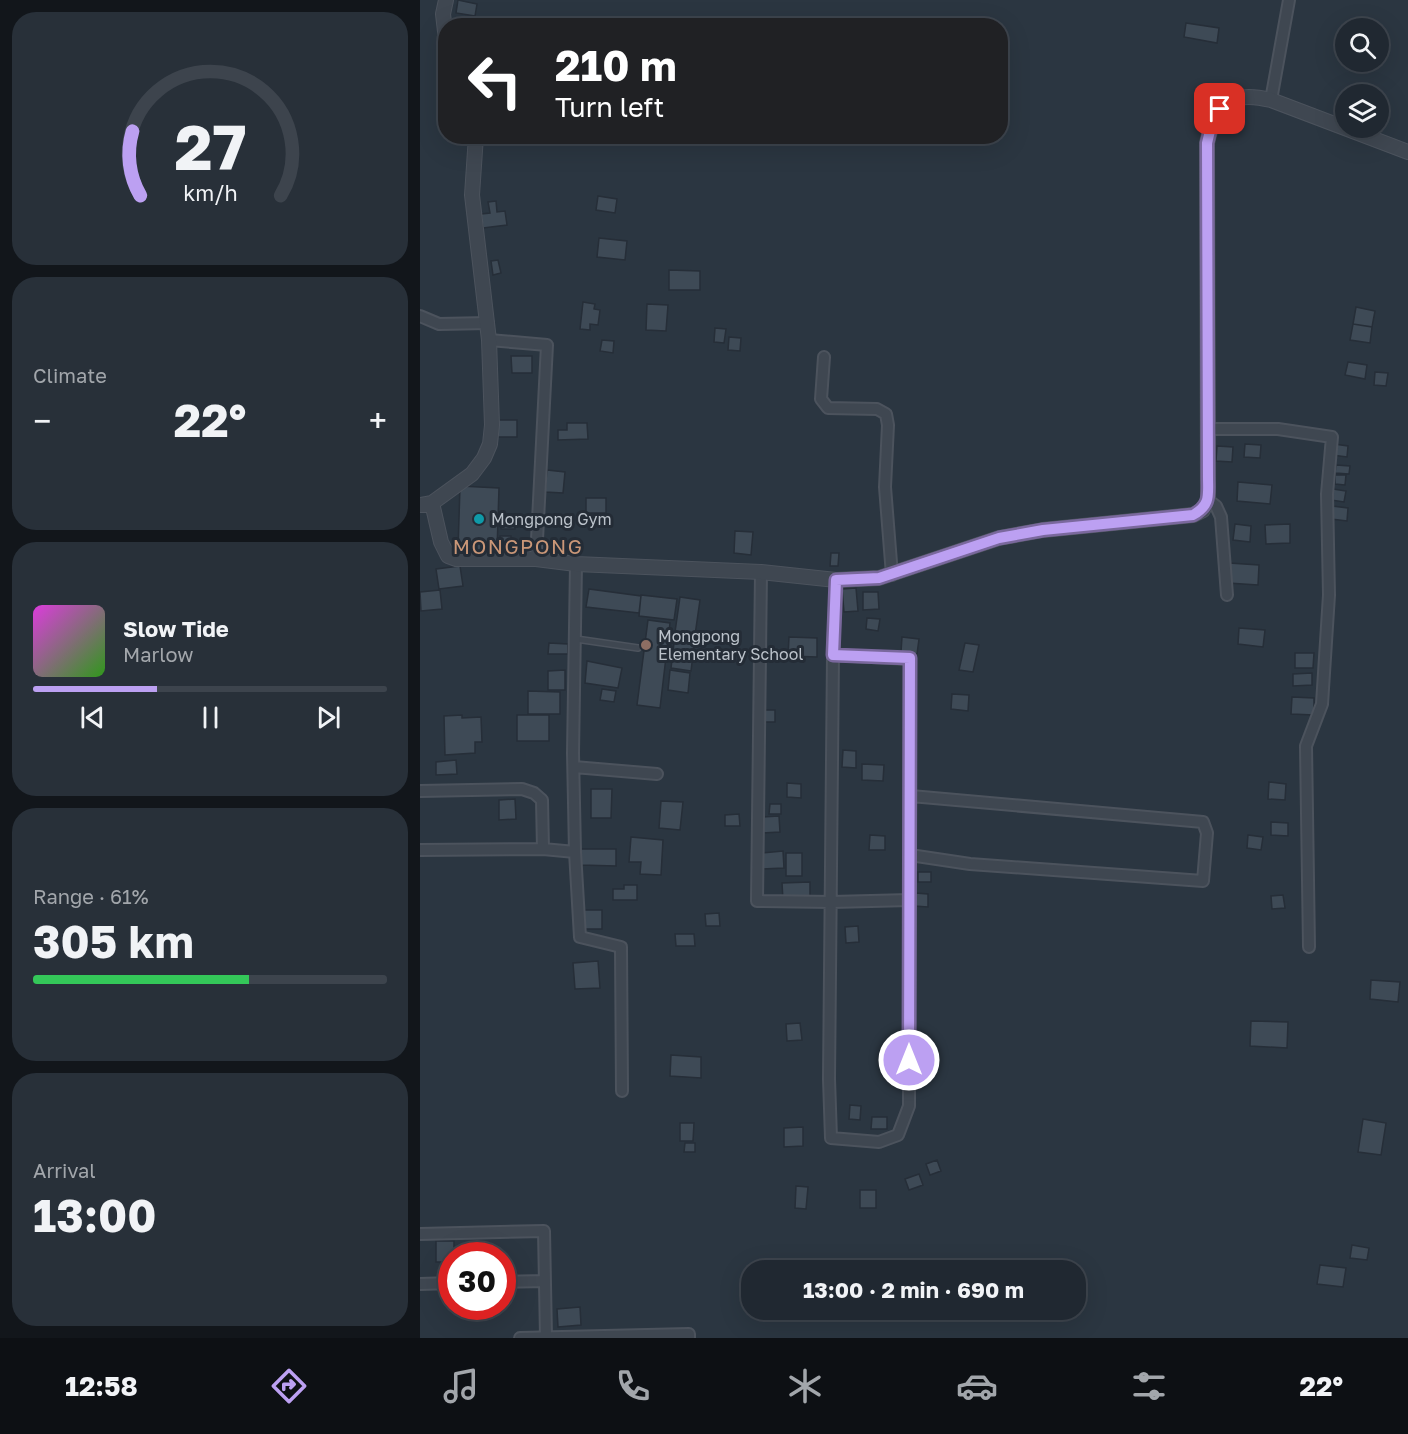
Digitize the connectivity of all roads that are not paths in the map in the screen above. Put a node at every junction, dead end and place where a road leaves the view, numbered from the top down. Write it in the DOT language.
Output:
graph roads {
  1 [pos="446,0"];
  2 [pos="1289,0"];
  3 [pos="443,18"];
  4 [pos="1271,100"];
  5 [pos="475,144"];
  6 [pos="1408,152"];
  7 [pos="420,316"];
  8 [pos="488,323"];
  9 [pos="489,340"];
  10 [pos="824,357"];
  11 [pos="1209,429"];
  12 [pos="1208,500"];
  13 [pos="426,504"];
  14 [pos="536,559"];
  15 [pos="576,564"];
  16 [pos="761,572"];
  17 [pos="892,575"];
  18 [pos="836,580"];
  19 [pos="1227,595"];
  20 [pos="576,639"];
  21 [pos="638,648"];
  22 [pos="833,655"];
  23 [pos="574,767"];
  24 [pos="657,774"];
  25 [pos="420,791"];
  26 [pos="911,796"];
  27 [pos="543,849"];
  28 [pos="420,850"];
  29 [pos="574,852"];
  30 [pos="910,855"];
  31 [pos="910,900"];
  32 [pos="832,902"];
  33 [pos="1309,947"];
  34 [pos="622,1091"];
  35 [pos="420,1234"];
  36 [pos="545,1281"];
  37 [pos="516,1282"];
  38 [pos="438,1283"];
  39 [pos="420,1284"];
  40 [pos="622,1337"];
  41 [pos="520,1338"];
  42 [pos="546,1338"];
  43 [pos="689,1338"];
  1 -- 3 [label="street"];
  2 -- 4 [label="street"];
  4 -- 6 [label="street"];
  4 -- 11 [label="street"];
  5 -- 8 [label="street"];
  7 -- 8 [label="street"];
  8 -- 9 [label="street"];
  9 -- 13 [label="street"];
  9 -- 14 [label="street"];
  10 -- 17 [label="street"];
  11 -- 12 [label="street"];
  11 -- 33 [label="street"];
  12 -- 17 [label="street"];
  12 -- 19 [label="street"];
  13 -- 14 [label="street"];
  14 -- 15 [label="street"];
  15 -- 16 [label="street"];
  15 -- 20 [label="street"];
  16 -- 18 [label="street"];
  16 -- 32 [label="street"];
  17 -- 18 [label="street"];
  18 -- 22 [label="street"];
  20 -- 21 [label="lane"];
  20 -- 23 [label="street"];
  22 -- 26 [label="street"];
  22 -- 32 [label="street"];
  23 -- 24 [label="street"];
  23 -- 29 [label="street"];
  25 -- 27 [label="street"];
  26 -- 30 [label="street"];
  26 -- 30 [label="street"];
  27 -- 28 [label="street"];
  27 -- 29 [label="street"];
  29 -- 34 [label="street"];
  30 -- 31 [label="street"];
  31 -- 32 [label="street"];
  31 -- 32 [label="street"];
  35 -- 36 [label="street"];
  36 -- 37 [label="street"];
  36 -- 42 [label="street"];
  38 -- 39 [label="street"];
  40 -- 42 [label="street"];
  40 -- 43 [label="street"];
  41 -- 42 [label="street"];
}
